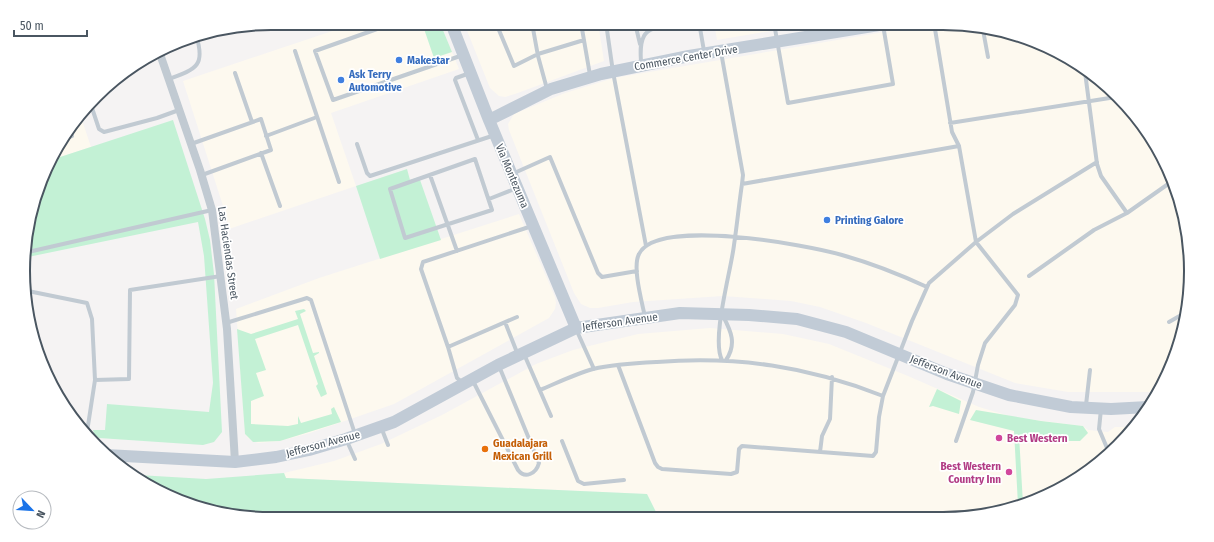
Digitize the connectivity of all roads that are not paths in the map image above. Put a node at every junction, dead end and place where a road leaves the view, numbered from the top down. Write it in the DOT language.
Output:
graph roads {
  1 [pos="374,30"];
  2 [pos="454,30"];
  3 [pos="499,30"];
  4 [pos="533,30"];
  5 [pos="582,30"];
  6 [pos="607,30"];
  7 [pos="637,30"];
  8 [pos="650,30"];
  9 [pos="701,30"];
  10 [pos="775,30"];
  11 [pos="846,30"];
  12 [pos="887,30"];
  13 [pos="935,30"];
  14 [pos="984,34"];
  15 [pos="584,40"];
  16 [pos="198,42"];
  17 [pos="777,42"];
  18 [pos="640,44"];
  19 [pos="295,51"];
  20 [pos="721,51"];
  21 [pos="538,54"];
  22 [pos="705,54"];
  23 [pos="463,55"];
  24 [pos="161,57"];
  25 [pos="988,58"];
  26 [pos="641,66"];
  27 [pos="470,72"];
  28 [pos="613,72"];
  29 [pos="235,73"];
  30 [pos="590,77"];
  31 [pos="1086,77"];
  32 [pos="168,79"];
  33 [pos="547,91"];
  34 [pos="1110,98"];
  35 [pos="1090,102"];
  36 [pos="92,110"];
  37 [pos="179,110"];
  38 [pos="318,118"];
  39 [pos="489,120"];
  40 [pos="252,122"];
  41 [pos="950,124"];
  42 [pos="495,135"];
  43 [pos="266,136"];
  44 [pos="478,140"];
  45 [pos="191,144"];
  46 [pos="357,144"];
  47 [pos="959,146"];
  48 [pos="261,153"];
  49 [pos="1097,162"];
  50 [pos="512,174"];
  51 [pos="201,175"];
  52 [pos="430,175"];
  53 [pos="339,182"];
  54 [pos="742,184"];
  55 [pos="1168,184"];
  56 [pos="517,188"];
  57 [pos="489,199"];
  58 [pos="280,206"];
  59 [pos="212,210"];
  60 [pos="1127,213"];
  61 [pos="447,224"];
  62 [pos="533,226"];
  63 [pos="735,237"];
  64 [pos="976,242"];
  65 [pos="646,246"];
  66 [pos="31,251"];
  67 [pos="457,251"];
  68 [pos="638,271"];
  69 [pos="221,276"];
  70 [pos="1029,276"];
  71 [pos="927,287"];
  72 [pos="31,292"];
  73 [pos="722,313"];
  74 [pos="1179,316"];
  75 [pos="517,317"];
  76 [pos="645,318"];
  77 [pos="505,322"];
  78 [pos="1170,322"];
  79 [pos="226,323"];
  80 [pos="576,328"];
  81 [pos="448,347"];
  82 [pos="899,353"];
  83 [pos="521,354"];
  84 [pos="724,360"];
  85 [pos="498,365"];
  86 [pos="618,365"];
  87 [pos="594,369"];
  88 [pos="1090,370"];
  89 [pos="832,377"];
  90 [pos="95,380"];
  91 [pos="468,381"];
  92 [pos="975,384"];
  93 [pos="540,390"];
  94 [pos="883,396"];
  95 [pos="1142,407"];
  96 [pos="1086,408"];
  97 [pos="1101,408"];
  98 [pos="551,416"];
  99 [pos="381,426"];
  100 [pos="88,427"];
  101 [pos="351,438"];
  102 [pos="562,441"];
  103 [pos="956,441"];
  104 [pos="388,445"];
  105 [pos="1107,447"];
  106 [pos="820,452"];
  107 [pos="116,456"];
  108 [pos="355,459"];
  109 [pos="234,462"];
  110 [pos="624,480"];
  1 -- 23 [label="lane"];
  2 -- 23 [label="main road, Via Montezuma"];
  3 -- 21 [label="lane"];
  4 -- 21 [label="lane"];
  5 -- 15 [label="lane"];
  6 -- 28 [label="lane"];
  7 -- 18 [label="lane"];
  8 -- 18 [label="lane"];
  9 -- 22 [label="lane"];
  10 -- 17 [label="lane"];
  11 -- 17 [label="main road, Commerce Center Drive"];
  12 -- 17 [label="lane"];
  13 -- 41 [label="lane"];
  14 -- 25 [label="lane"];
  15 -- 21 [label="lane"];
  15 -- 30 [label="lane"];
  16 -- 32 [label="lane"];
  17 -- 20 [label="main road, Commerce Center Drive"];
  18 -- 26 [label="lane"];
  19 -- 38 [label="lane"];
  20 -- 22 [label="main road, Commerce Center Drive"];
  20 -- 54 [label="lane"];
  21 -- 33 [label="lane"];
  22 -- 26 [label="main road, Commerce Center Drive"];
  23 -- 27 [label="main road, Via Montezuma"];
  24 -- 32 [label="street, Las Haciendas Street"];
  26 -- 28 [label="main road, Commerce Center Drive"];
  27 -- 39 [label="main road, Via Montezuma"];
  27 -- 44 [label="lane"];
  28 -- 30 [label="main road, Commerce Center Drive"];
  28 -- 65 [label="lane"];
  29 -- 40 [label="lane"];
  30 -- 33 [label="main road, Commerce Center Drive"];
  31 -- 35 [label="lane"];
  32 -- 37 [label="street, Las Haciendas Street"];
  33 -- 39 [label="main road, Commerce Center Drive"];
  34 -- 35 [label="lane"];
  35 -- 41 [label="lane"];
  35 -- 49 [label="lane"];
  36 -- 37 [label="lane"];
  37 -- 45 [label="street, Las Haciendas Street"];
  38 -- 43 [label="lane"];
  38 -- 53 [label="lane"];
  39 -- 42 [label="main road, Via Montezuma"];
  40 -- 43 [label="lane"];
  40 -- 45 [label="lane"];
  41 -- 47 [label="lane"];
  42 -- 44 [label="lane"];
  42 -- 50 [label="main road, Via Montezuma"];
  43 -- 48 [label="lane"];
  44 -- 46 [label="lane"];
  45 -- 51 [label="street, Las Haciendas Street"];
  47 -- 54 [label="lane"];
  47 -- 64 [label="lane"];
  48 -- 51 [label="lane"];
  48 -- 58 [label="lane"];
  49 -- 60 [label="lane"];
  49 -- 64 [label="lane"];
  50 -- 56 [label="main road, Via Montezuma"];
  50 -- 68 [label="lane"];
  51 -- 59 [label="street, Las Haciendas Street"];
  52 -- 57 [label="lane"];
  52 -- 61 [label="lane"];
  52 -- 61 [label="lane"];
  54 -- 63 [label="lane"];
  55 -- 60 [label="lane"];
  56 -- 57 [label="lane"];
  56 -- 62 [label="main road, Via Montezuma"];
  57 -- 61 [label="lane"];
  59 -- 66 [label="lane"];
  59 -- 69 [label="street, Las Haciendas Street"];
  60 -- 70 [label="lane"];
  61 -- 67 [label="lane"];
  62 -- 67 [label="lane"];
  62 -- 80 [label="main road, Via Montezuma"];
  63 -- 65 [label="lane"];
  63 -- 71 [label="lane"];
  63 -- 73 [label="lane"];
  64 -- 71 [label="lane"];
  64 -- 92 [label="lane"];
  65 -- 68 [label="lane"];
  67 -- 81 [label="lane"];
  68 -- 76 [label="lane"];
  69 -- 79 [label="street, Las Haciendas Street"];
  69 -- 90 [label="lane"];
  71 -- 82 [label="lane"];
  72 -- 90 [label="lane"];
  73 -- 76 [label="main road, Jefferson Avenue"];
  73 -- 82 [label="main road, Jefferson Avenue"];
  73 -- 84 [label="lane"];
  73 -- 84 [label="lane"];
  74 -- 78 [label="lane"];
  75 -- 77 [label="lane"];
  76 -- 80 [label="main road, Jefferson Avenue"];
  77 -- 81 [label="lane"];
  77 -- 83 [label="lane"];
  79 -- 101 [label="lane"];
  79 -- 109 [label="street, Las Haciendas Street"];
  80 -- 83 [label="main road, Jefferson Avenue"];
  80 -- 87 [label="lane"];
  81 -- 91 [label="lane"];
  82 -- 92 [label="main road, Jefferson Avenue"];
  82 -- 94 [label="lane"];
  83 -- 85 [label="main road, Jefferson Avenue"];
  83 -- 93 [label="lane"];
  84 -- 86 [label="lane"];
  84 -- 89 [label="lane"];
  85 -- 91 [label="main road, Jefferson Avenue"];
  85 -- 91 [label="lane"];
  86 -- 87 [label="lane"];
  86 -- 106 [label="lane"];
  87 -- 93 [label="lane"];
  88 -- 96 [label="lane"];
  89 -- 94 [label="lane"];
  89 -- 106 [label="lane"];
  90 -- 100 [label="lane"];
  91 -- 99 [label="main road, Jefferson Avenue"];
  92 -- 96 [label="main road, Jefferson Avenue"];
  92 -- 103 [label="lane"];
  93 -- 98 [label="lane"];
  94 -- 106 [label="lane"];
  95 -- 97 [label="main road, Jefferson Avenue"];
  96 -- 97 [label="main road, Jefferson Avenue"];
  97 -- 105 [label="lane"];
  99 -- 101 [label="main road, Jefferson Avenue"];
  99 -- 104 [label="lane"];
  101 -- 108 [label="lane"];
  101 -- 109 [label="main road, Jefferson Avenue"];
  102 -- 110 [label="lane"];
  107 -- 109 [label="main road, Jefferson Avenue"];
}
